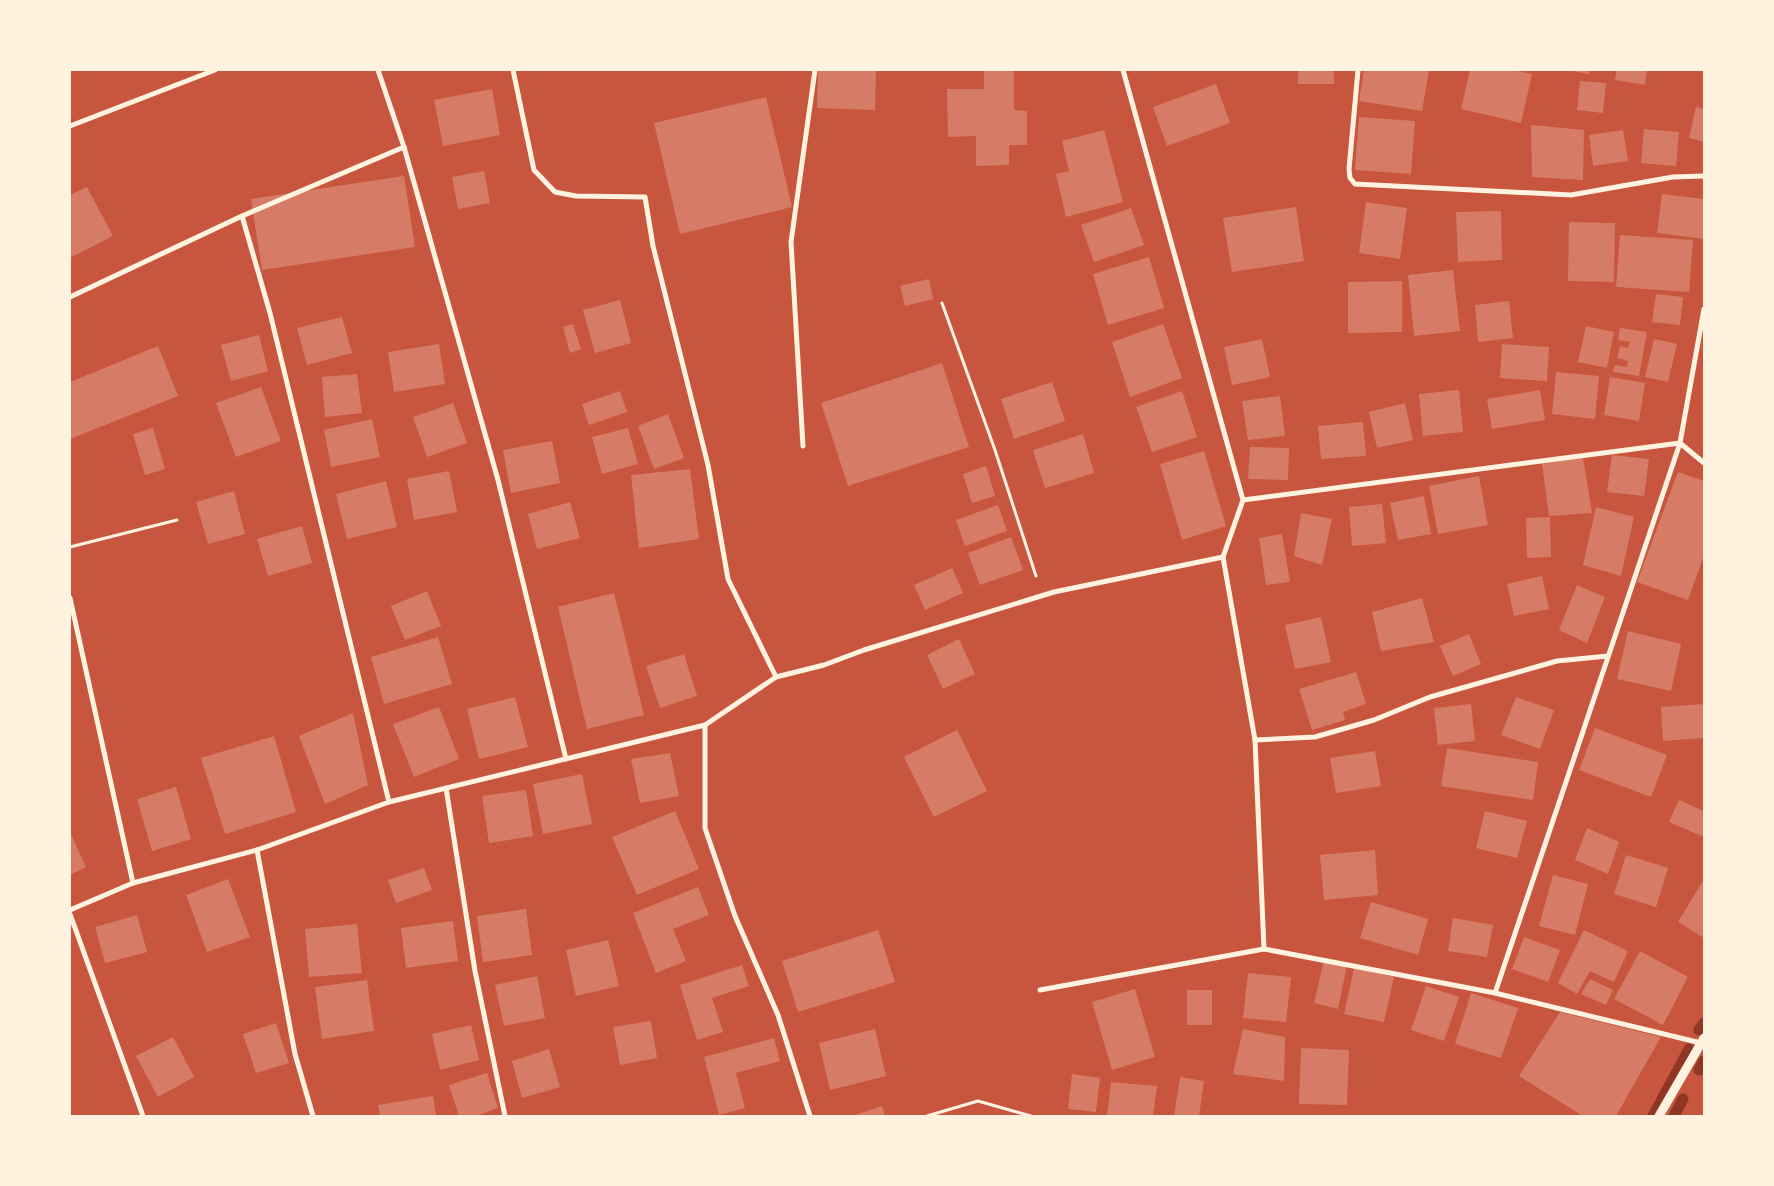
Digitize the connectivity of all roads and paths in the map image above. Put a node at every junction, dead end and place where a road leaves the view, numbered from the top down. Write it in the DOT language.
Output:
graph roads {
  1 [pos="215,70"];
  2 [pos="378,70"];
  3 [pos="513,70"];
  4 [pos="815,70"];
  5 [pos="1123,70"];
  6 [pos="1358,70"];
  7 [pos="70,126"];
  8 [pos="404,147"];
  9 [pos="1704,176"];
  10 [pos="242,216"];
  11 [pos="70,297"];
  12 [pos="942,303"];
  13 [pos="1704,309"];
  14 [pos="1680,443"];
  15 [pos="803,446"];
  16 [pos="1704,463"];
  17 [pos="1243,500"];
  18 [pos="178,520"];
  19 [pos="70,547"];
  20 [pos="1223,557"];
  21 [pos="1042,596"];
  22 [pos="70,598"];
  23 [pos="1608,656"];
  24 [pos="776,677"];
  25 [pos="705,725"];
  26 [pos="1255,740"];
  27 [pos="566,759"];
  28 [pos="446,788"];
  29 [pos="389,802"];
  30 [pos="256,850"];
  31 [pos="133,883"];
  32 [pos="70,910"];
  33 [pos="70,914"];
  34 [pos="1264,949"];
  35 [pos="1040,990"];
  36 [pos="1495,993"];
  37 [pos="1703,1040"];
  38 [pos="143,1116"];
  39 [pos="314,1116"];
  40 [pos="505,1116"];
  41 [pos="810,1116"];
  42 [pos="926,1116"];
  43 [pos="1031,1116"];
  44 [pos="1659,1116"];
  1 -- 7 [label="street"];
  2 -- 8 [label="street"];
  3 -- 24 [label="street"];
  4 -- 15 [label="street"];
  5 -- 17 [label="street"];
  6 -- 9 [label="street"];
  8 -- 10 [label="street"];
  8 -- 27 [label="street"];
  10 -- 11 [label="street"];
  10 -- 29 [label="street"];
  12 -- 21 [label="path"];
  13 -- 14 [label="street"];
  14 -- 16 [label="street"];
  14 -- 17 [label="street"];
  14 -- 23 [label="street"];
  17 -- 20 [label="street"];
  18 -- 19 [label="path"];
  20 -- 21 [label="street"];
  20 -- 26 [label="street"];
  21 -- 24 [label="street"];
  22 -- 31 [label="street"];
  23 -- 26 [label="street"];
  23 -- 36 [label="street"];
  24 -- 25 [label="street"];
  25 -- 27 [label="street"];
  25 -- 41 [label="street"];
  26 -- 34 [label="street"];
  27 -- 28 [label="street"];
  28 -- 29 [label="street"];
  28 -- 40 [label="street"];
  29 -- 30 [label="street"];
  30 -- 31 [label="street"];
  30 -- 39 [label="street"];
  31 -- 32 [label="street"];
  33 -- 38 [label="street"];
  34 -- 35 [label="street"];
  34 -- 36 [label="street"];
  36 -- 37 [label="street"];
  37 -- 44 [label="street"];
  42 -- 43 [label="path"];
}
